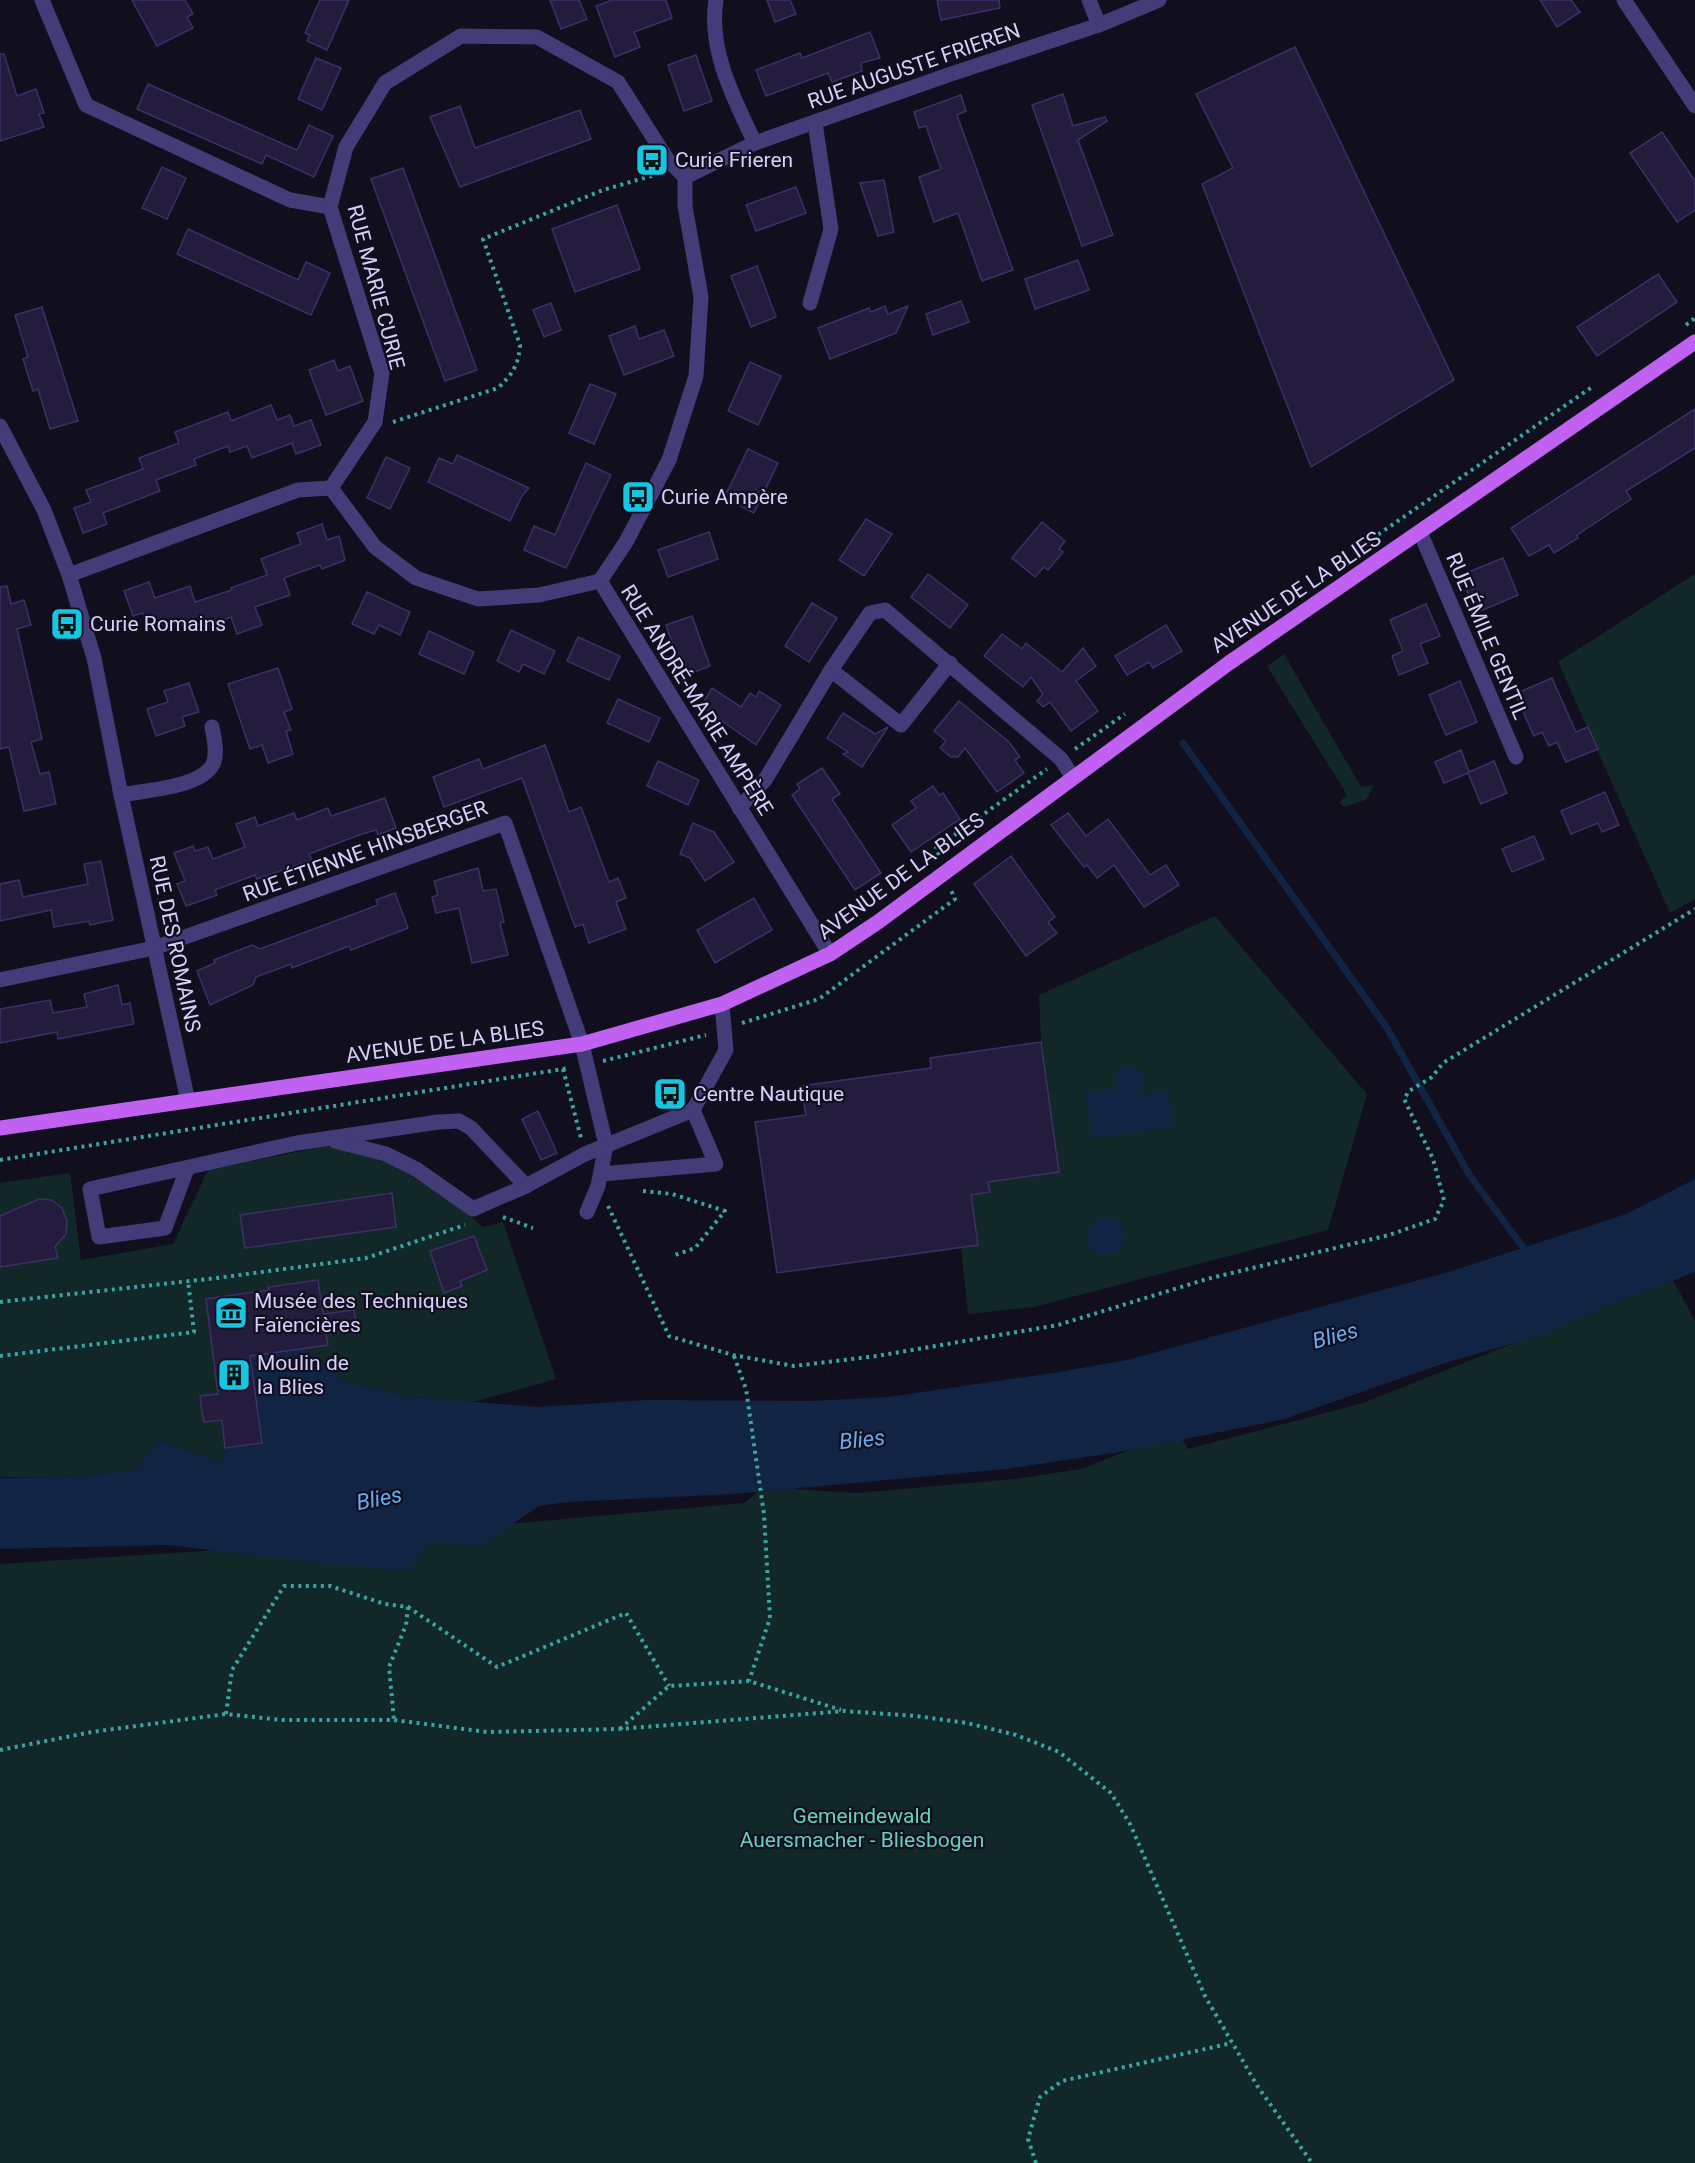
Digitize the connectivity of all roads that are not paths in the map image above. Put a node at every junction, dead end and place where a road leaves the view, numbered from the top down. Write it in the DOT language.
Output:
graph roads {
  1 [pos="42,0"];
  2 [pos="716,0"];
  3 [pos="1089,0"];
  4 [pos="1159,0"];
  5 [pos="1624,0"];
  6 [pos="1099,25"];
  7 [pos="1695,106"];
  8 [pos="815,123"];
  9 [pos="755,143"];
  10 [pos="681,173"];
  11 [pos="330,207"];
  12 [pos="810,303"];
  13 [pos="1695,342"];
  14 [pos="0,426"];
  15 [pos="331,488"];
  16 [pos="1420,532"];
  17 [pos="69,576"];
  18 [pos="600,581"];
  19 [pos="950,663"];
  20 [pos="831,670"];
  21 [pos="213,727"];
  22 [pos="1516,757"];
  23 [pos="1072,776"];
  24 [pos="121,795"];
  25 [pos="739,808"];
  26 [pos="154,948"];
  27 [pos="830,954"];
  28 [pos="0,980"];
  29 [pos="722,1004"];
  30 [pos="582,1044"];
  31 [pos="188,1101"];
  32 [pos="693,1110"];
  33 [pos="0,1128"];
  34 [pos="327,1139"];
  35 [pos="606,1145"];
  36 [pos="187,1169"];
  37 [pos="600,1180"];
  38 [pos="526,1186"];
  39 [pos="587,1212"];
  1 -- 11 [label="street"];
  2 -- 9 [label="street"];
  3 -- 6 [label="street"];
  4 -- 6 [label="street, RUE AUGUSTE FRIEREN"];
  5 -- 7 [label="street"];
  6 -- 8 [label="street, RUE AUGUSTE FRIEREN"];
  8 -- 9 [label="street, RUE AUGUSTE FRIEREN"];
  8 -- 12 [label="street"];
  9 -- 10 [label="street, RUE AUGUSTE FRIEREN"];
  10 -- 11 [label="street, RUE MARIE CURIE"];
  10 -- 18 [label="street"];
  11 -- 15 [label="street, RUE MARIE CURIE"];
  13 -- 16 [label="main road, AVENUE DE LA BLIES"];
  14 -- 17 [label="street, RUE DES ROMAINS"];
  15 -- 17 [label="street"];
  15 -- 18 [label="street, RUE ANDRÉ-MARIE AMPÈRE"];
  16 -- 22 [label="street, RUE ÉMILE GENTIL"];
  16 -- 23 [label="main road, AVENUE DE LA BLIES"];
  17 -- 24 [label="street, RUE DES ROMAINS"];
  18 -- 25 [label="street, RUE ANDRÉ-MARIE AMPÈRE"];
  19 -- 20 [label="street"];
  19 -- 20 [label="street"];
  19 -- 23 [label="street"];
  20 -- 25 [label="street"];
  21 -- 24 [label="street"];
  23 -- 27 [label="main road, AVENUE DE LA BLIES"];
  24 -- 26 [label="street, RUE DES ROMAINS"];
  25 -- 27 [label="street, RUE ANDRÉ-MARIE AMPÈRE"];
  26 -- 28 [label="street"];
  26 -- 30 [label="street, RUE ÉTIENNE HINSBERGER"];
  26 -- 31 [label="street, RUE DES ROMAINS"];
  27 -- 29 [label="main road, AVENUE DE LA BLIES"];
  29 -- 30 [label="main road, AVENUE DE LA BLIES"];
  29 -- 32 [label="street"];
  30 -- 31 [label="main road, AVENUE DE LA BLIES"];
  30 -- 35 [label="street"];
  31 -- 33 [label="main road, AVENUE DE LA BLIES"];
  32 -- 35 [label="street"];
  32 -- 37 [label="street"];
  34 -- 36 [label="street"];
  34 -- 38 [label="street"];
  34 -- 38 [label="street"];
  35 -- 37 [label="street"];
  35 -- 38 [label="street"];
  36 -- 36 [label="street"];
  37 -- 39 [label="street"];
}
